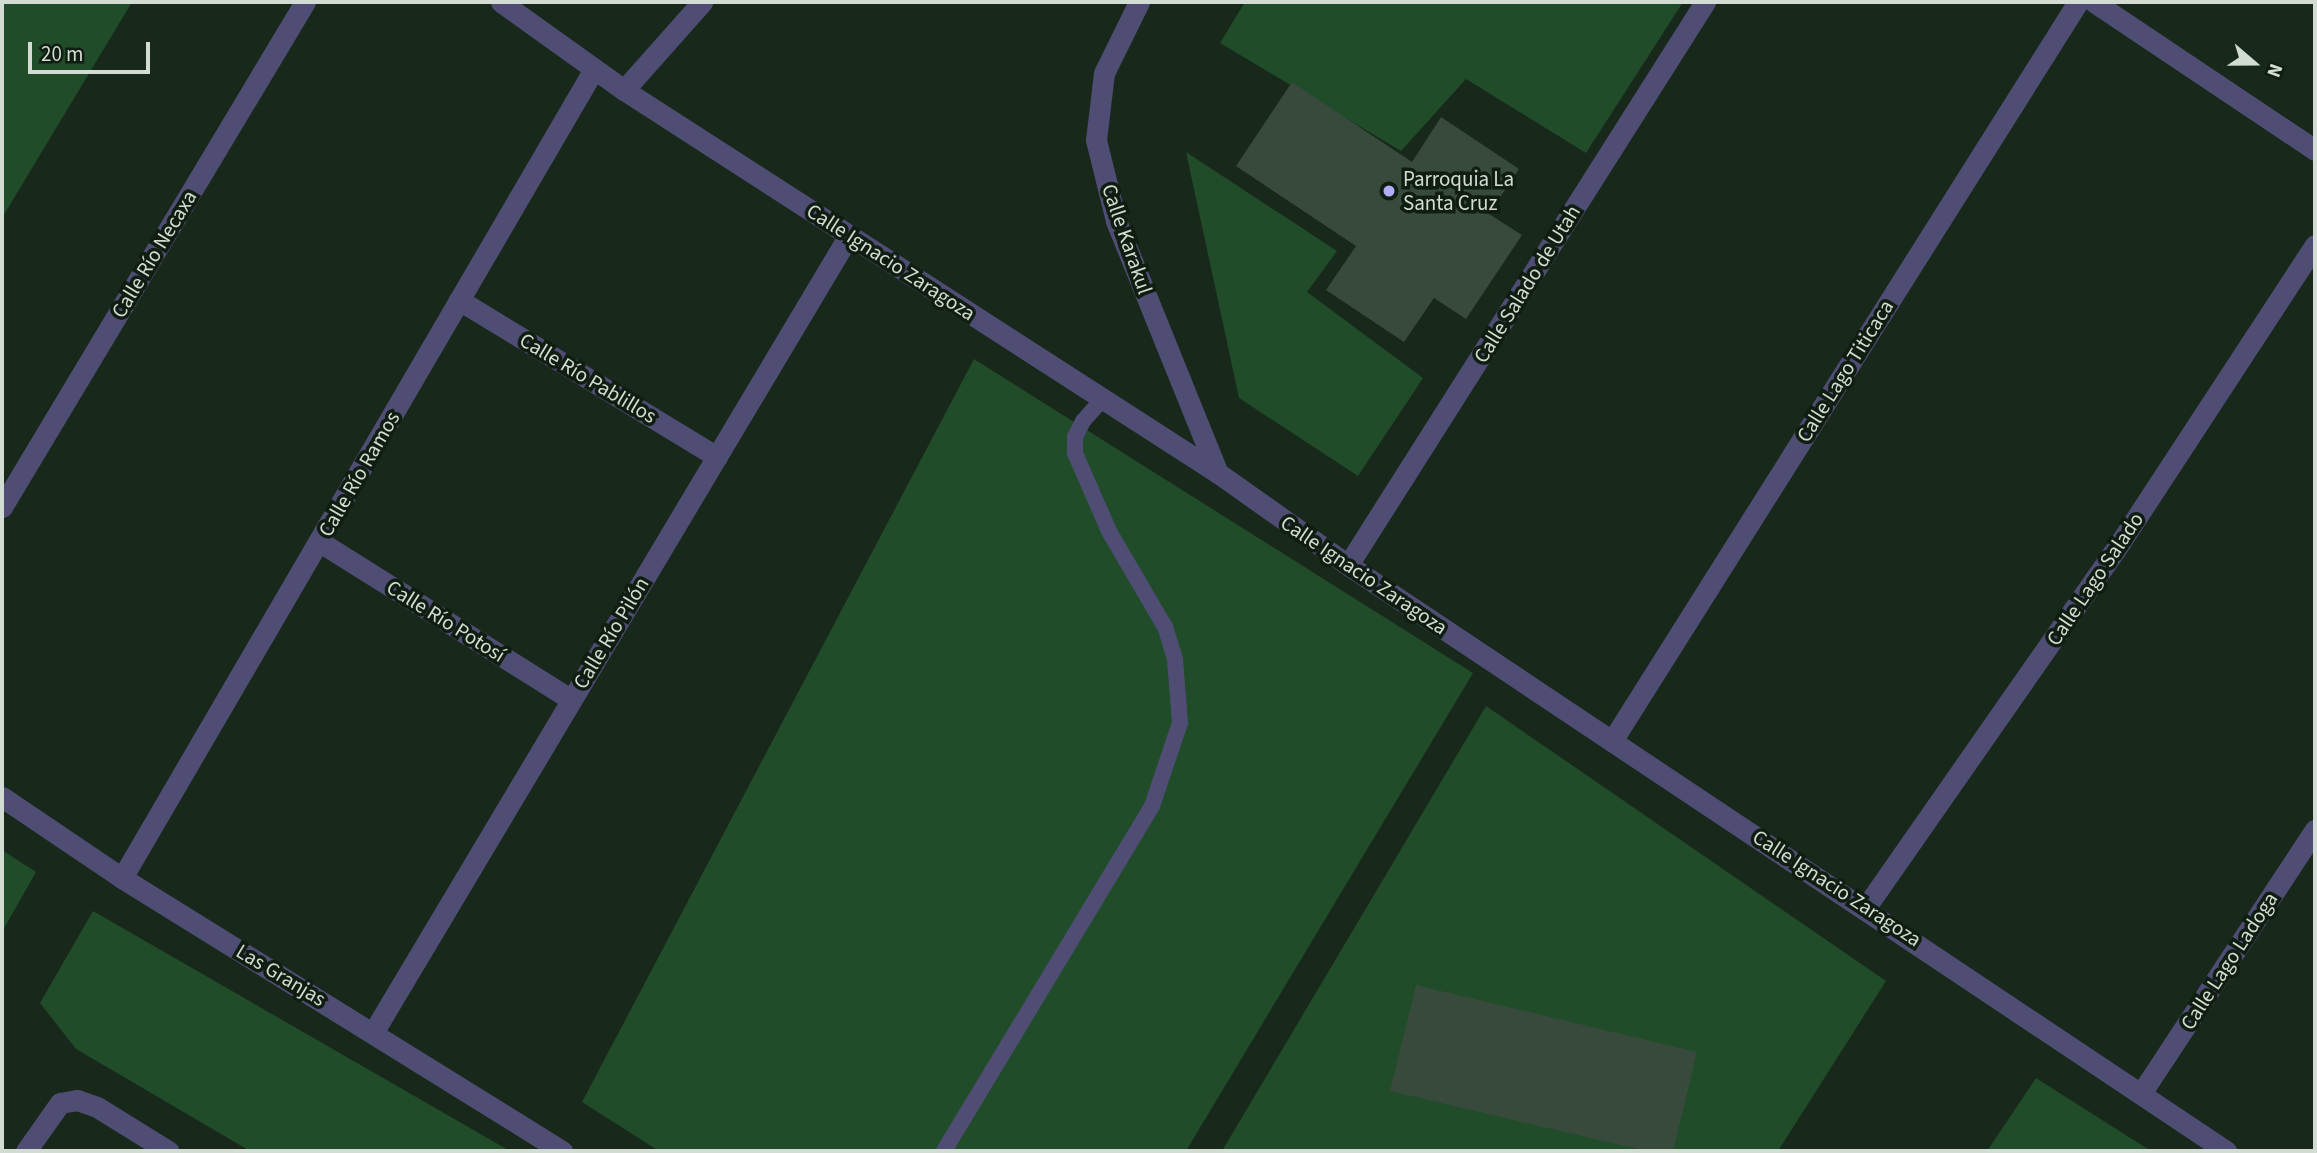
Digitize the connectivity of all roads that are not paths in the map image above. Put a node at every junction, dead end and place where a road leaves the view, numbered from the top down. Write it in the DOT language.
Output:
graph roads {
  1 [pos="305,2"];
  2 [pos="501,2"];
  3 [pos="702,2"];
  4 [pos="1139,2"];
  5 [pos="1704,2"];
  6 [pos="2078,2"];
  7 [pos="2094,2"];
  8 [pos="594,69"];
  9 [pos="624,90"];
  10 [pos="2315,150"];
  11 [pos="849,235"];
  12 [pos="2315,245"];
  13 [pos="459,300"];
  14 [pos="1103,399"];
  15 [pos="717,457"];
  16 [pos="1218,473"];
  17 [pos="2,507"];
  18 [pos="320,541"];
  19 [pos="1348,565"];
  20 [pos="572,700"];
  21 [pos="1612,741"];
  22 [pos="2,797"];
  23 [pos="2315,830"];
  24 [pos="122,878"];
  25 [pos="1866,908"];
  26 [pos="374,1031"];
  27 [pos="2142,1092"];
  28 [pos="26,1151"];
  29 [pos="169,1151"];
  30 [pos="562,1151"];
  31 [pos="944,1151"];
  32 [pos="2226,1151"];
  1 -- 17 [label="street, Calle Río Necaxa"];
  2 -- 8 [label="street, Calle Ignacio Zaragoza"];
  3 -- 9 [label="street"];
  4 -- 16 [label="street, Calle Karakul"];
  5 -- 19 [label="street, Calle Salado de Utah"];
  6 -- 21 [label="street, Calle Lago Titicaca"];
  7 -- 10 [label="street"];
  8 -- 9 [label="street, Calle Ignacio Zaragoza"];
  8 -- 13 [label="street, Calle Río Ramos"];
  9 -- 11 [label="street, Calle Ignacio Zaragoza"];
  11 -- 14 [label="street, Calle Ignacio Zaragoza"];
  11 -- 15 [label="street, Calle Río Pilón"];
  12 -- 25 [label="street, Calle Lago Salado"];
  13 -- 15 [label="street, Calle Río Pablillos"];
  13 -- 18 [label="street, Calle Río Ramos"];
  14 -- 16 [label="street, Calle Ignacio Zaragoza"];
  14 -- 31 [label="lane"];
  15 -- 20 [label="street, Calle Río Pilón"];
  16 -- 19 [label="street, Calle Ignacio Zaragoza"];
  18 -- 20 [label="street, Calle Río Potosí"];
  18 -- 24 [label="street, Calle Río Ramos"];
  19 -- 21 [label="street, Calle Ignacio Zaragoza"];
  20 -- 26 [label="street, Calle Río Pilón"];
  21 -- 25 [label="street, Calle Ignacio Zaragoza"];
  22 -- 24 [label="street, Las Granjas"];
  23 -- 27 [label="street, Calle Lago Ladoga"];
  24 -- 26 [label="street, Las Granjas"];
  25 -- 27 [label="street, Calle Ignacio Zaragoza"];
  26 -- 30 [label="street, Las Granjas"];
  27 -- 32 [label="street, Calle Ignacio Zaragoza"];
  28 -- 29 [label="street"];
}
